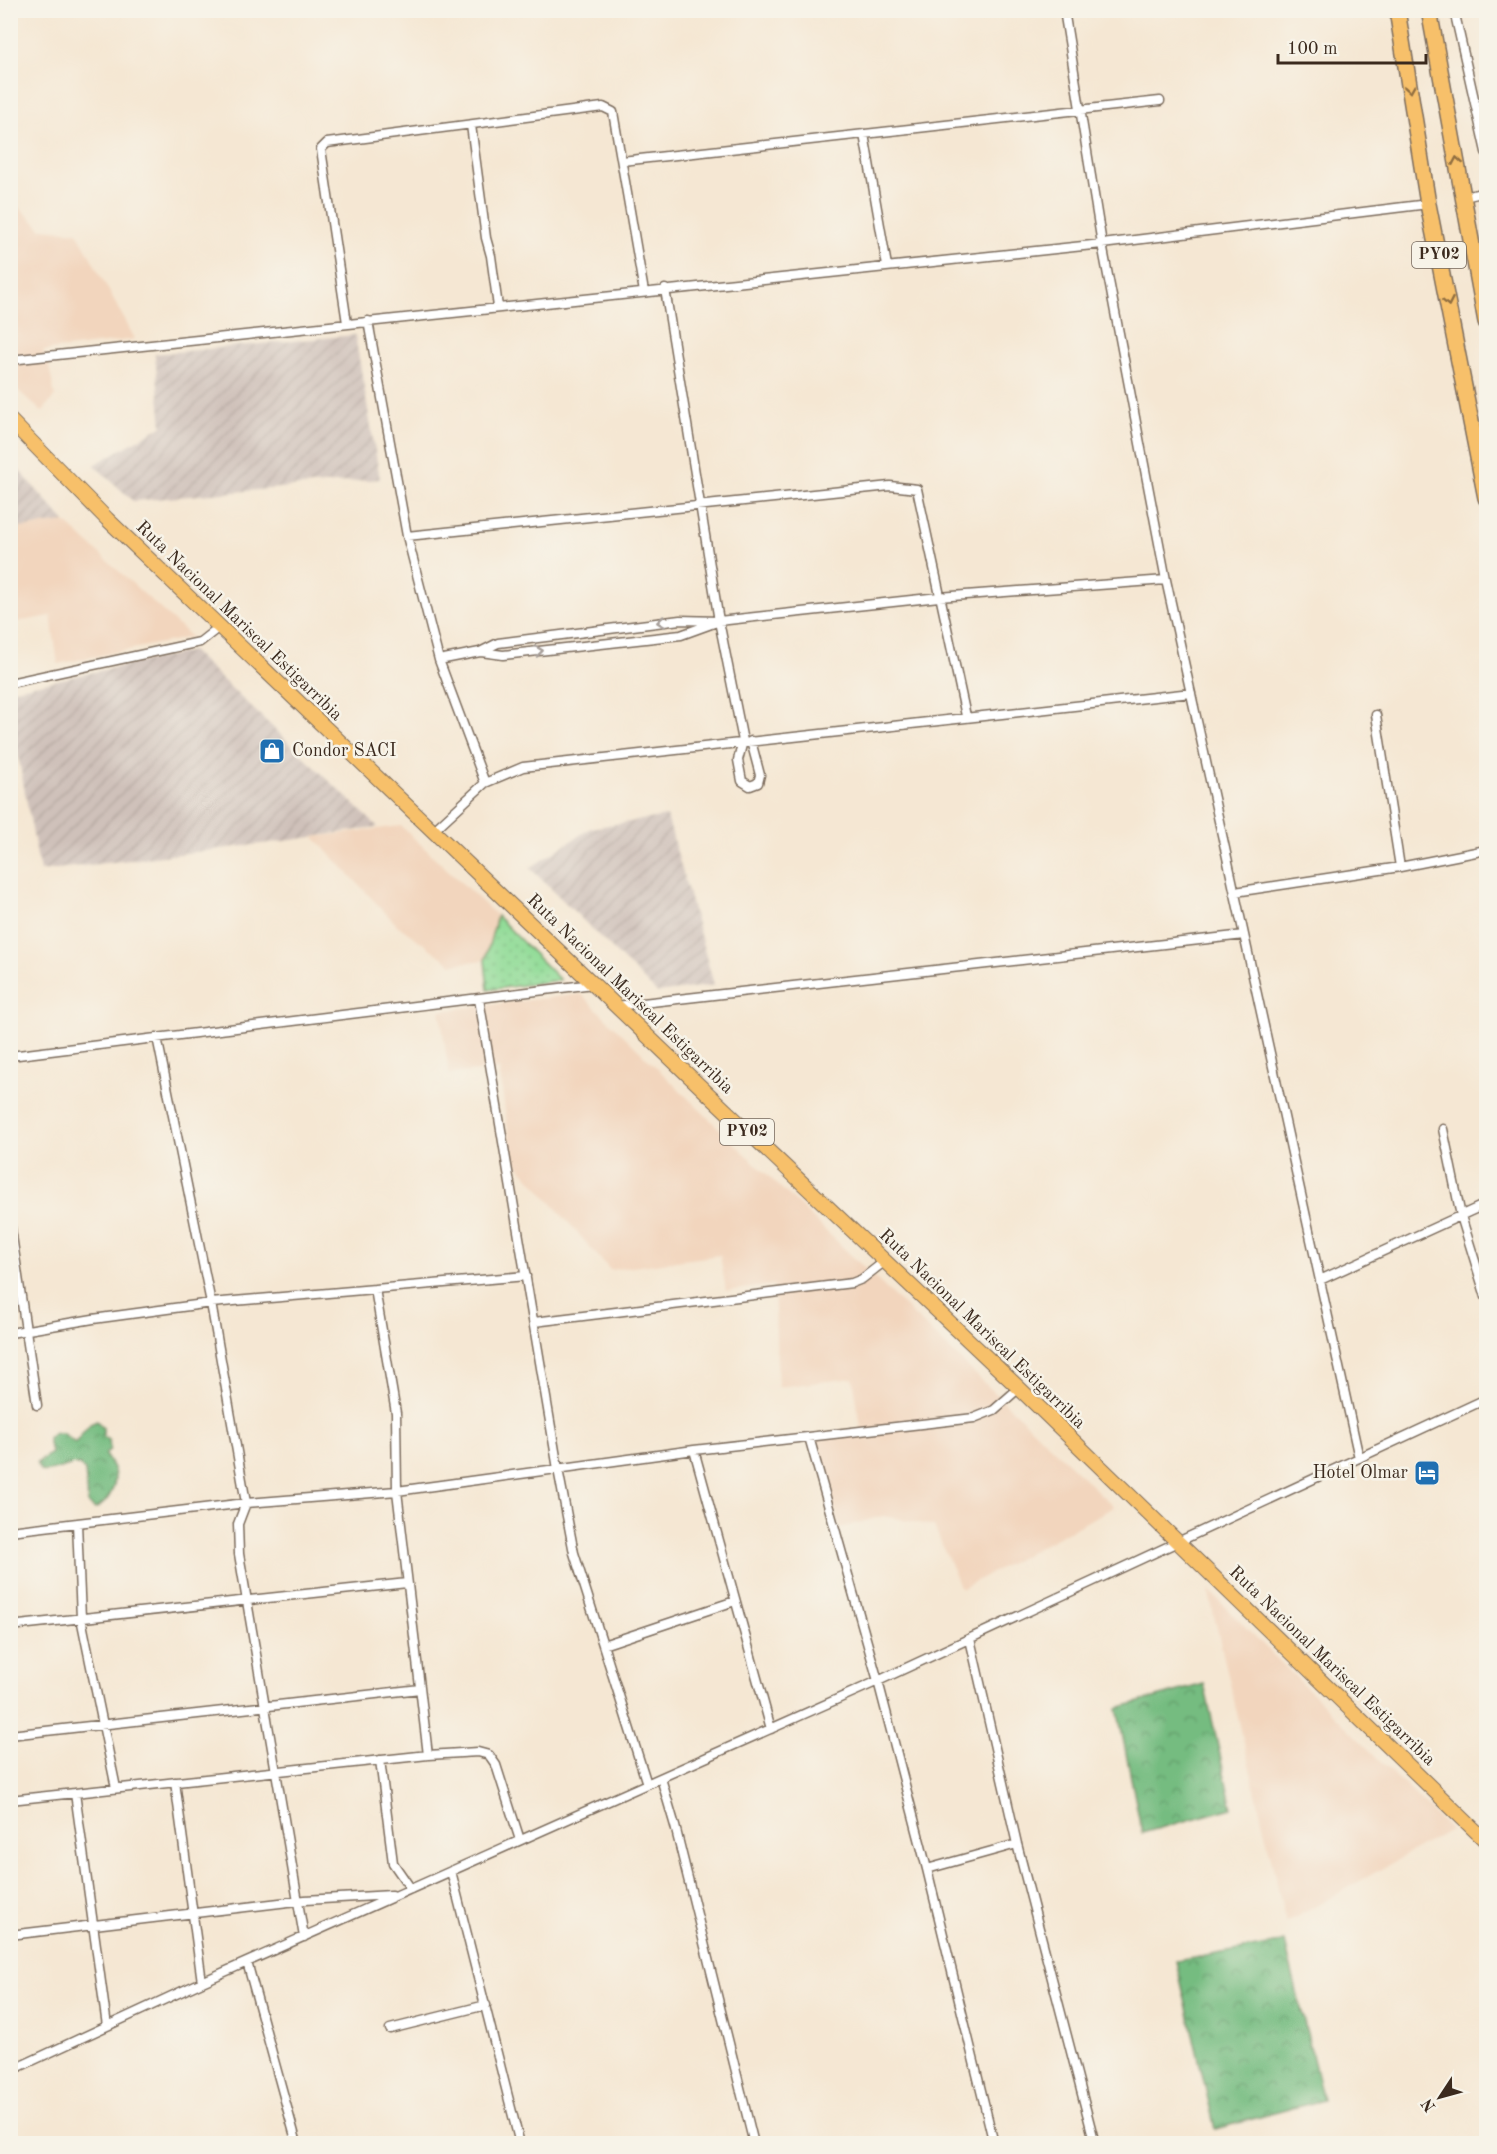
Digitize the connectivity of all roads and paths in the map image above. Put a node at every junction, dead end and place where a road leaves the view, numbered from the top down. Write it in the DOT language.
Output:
graph roads {
  1 [pos="1064,10"];
  2 [pos="1397,10"];
  3 [pos="1429,10"];
  4 [pos="1454,10"];
  5 [pos="1160,101"];
  6 [pos="1081,110"];
  7 [pos="471,125"];
  8 [pos="864,134"];
  9 [pos="1486,152"];
  10 [pos="622,160"];
  11 [pos="1486,192"];
  12 [pos="1464,197"];
  13 [pos="1428,204"];
  14 [pos="1102,244"];
  15 [pos="887,266"];
  16 [pos="665,289"];
  17 [pos="644,292"];
  18 [pos="498,307"];
  19 [pos="368,321"];
  20 [pos="1486,322"];
  21 [pos="347,323"];
  22 [pos="10,360"];
  23 [pos="10,420"];
  24 [pos="1486,498"];
  25 [pos="701,506"];
  26 [pos="407,536"];
  27 [pos="1166,580"];
  28 [pos="939,597"];
  29 [pos="719,621"];
  30 [pos="219,627"];
  31 [pos="480,652"];
  32 [pos="439,660"];
  33 [pos="10,683"];
  34 [pos="1191,693"];
  35 [pos="1376,715"];
  36 [pos="966,717"];
  37 [pos="747,741"];
  38 [pos="485,783"];
  39 [pos="433,831"];
  40 [pos="1486,850"];
  41 [pos="1400,867"];
  42 [pos="1234,892"];
  43 [pos="1244,935"];
  44 [pos="593,984"];
  45 [pos="479,999"];
  46 [pos="616,1006"];
  47 [pos="157,1037"];
  48 [pos="10,1056"];
  49 [pos="1443,1129"];
  50 [pos="1486,1204"];
  51 [pos="1461,1216"];
  52 [pos="10,1222"];
  53 [pos="885,1261"];
  54 [pos="526,1276"];
  55 [pos="1320,1280"];
  56 [pos="375,1289"];
  57 [pos="1486,1297"];
  58 [pos="211,1303"];
  59 [pos="534,1322"];
  60 [pos="27,1331"];
  61 [pos="10,1333"];
  62 [pos="1019,1388"];
  63 [pos="1486,1399"];
  64 [pos="37,1405"];
  65 [pos="809,1437"];
  66 [pos="694,1450"];
  67 [pos="1359,1458"];
  68 [pos="558,1468"];
  69 [pos="397,1491"];
  70 [pos="246,1503"];
  71 [pos="77,1523"];
  72 [pos="10,1531"];
  73 [pos="1179,1543"];
  74 [pos="407,1583"];
  75 [pos="246,1600"];
  76 [pos="735,1601"];
  77 [pos="81,1618"];
  78 [pos="10,1626"];
  79 [pos="970,1639"];
  80 [pos="603,1645"];
  81 [pos="878,1681"];
  82 [pos="420,1689"];
  83 [pos="264,1706"];
  84 [pos="104,1724"];
  85 [pos="771,1729"];
  86 [pos="10,1735"];
  87 [pos="428,1755"];
  88 [pos="380,1760"];
  89 [pos="275,1771"];
  90 [pos="661,1778"];
  91 [pos="175,1782"];
  92 [pos="647,1784"];
  93 [pos="116,1788"];
  94 [pos="75,1793"];
  95 [pos="10,1800"];
  96 [pos="520,1840"];
  97 [pos="1486,1841"];
  98 [pos="1017,1844"];
  99 [pos="927,1869"];
  100 [pos="451,1871"];
  101 [pos="411,1889"];
  102 [pos="399,1894"];
  103 [pos="296,1902"];
  104 [pos="193,1914"];
  105 [pos="93,1926"];
  106 [pos="10,1935"];
  107 [pos="304,1937"];
  108 [pos="247,1962"];
  109 [pos="202,1982"];
  110 [pos="486,2005"];
  111 [pos="107,2026"];
  112 [pos="390,2029"];
  113 [pos="10,2071"];
  114 [pos="297,2144"];
  115 [pos="520,2144"];
  116 [pos="754,2144"];
  117 [pos="994,2144"];
  118 [pos="1095,2144"];
  1 -- 6 [label="street"];
  2 -- 13 [label="highway, PY02, one-way"];
  12 -- 3 [label="highway, PY02, one-way"];
  4 -- 9 [label="street"];
  5 -- 6 [label="street"];
  6 -- 8 [label="street"];
  6 -- 14 [label="street"];
  7 -- 10 [label="street"];
  7 -- 18 [label="street"];
  7 -- 21 [label="street"];
  8 -- 10 [label="street"];
  8 -- 15 [label="street"];
  10 -- 17 [label="street"];
  11 -- 12 [label="street"];
  12 -- 20 [label="highway, PY02"];
  13 -- 14 [label="street"];
  13 -- 24 [label="highway, PY02, one-way"];
  14 -- 15 [label="street"];
  14 -- 27 [label="street"];
  15 -- 16 [label="street"];
  16 -- 17 [label="street"];
  16 -- 25 [label="street"];
  17 -- 18 [label="street"];
  18 -- 19 [label="street"];
  19 -- 21 [label="street"];
  19 -- 26 [label="street"];
  21 -- 22 [label="street"];
  23 -- 30 [label="main road, Ruta Nacional Mariscal Estigarribia / PY02"];
  25 -- 26 [label="street"];
  25 -- 28 [label="street"];
  25 -- 29 [label="street"];
  26 -- 32 [label="street"];
  27 -- 28 [label="street"];
  27 -- 34 [label="street"];
  28 -- 29 [label="street"];
  28 -- 36 [label="street"];
  29 -- 31 [label="street, one-way"];
  31 -- 29 [label="street, one-way"];
  29 -- 37 [label="street"];
  30 -- 33 [label="street"];
  30 -- 39 [label="main road, Ruta Nacional Mariscal Estigarribia / PY02"];
  31 -- 32 [label="street"];
  32 -- 38 [label="street"];
  34 -- 36 [label="street"];
  34 -- 42 [label="street"];
  35 -- 41 [label="street"];
  36 -- 37 [label="street"];
  37 -- 38 [label="street"];
  38 -- 39 [label="street"];
  39 -- 44 [label="main road, Ruta Nacional Mariscal Estigarribia / PY02"];
  40 -- 41 [label="street"];
  41 -- 42 [label="street"];
  42 -- 43 [label="street"];
  43 -- 46 [label="street"];
  43 -- 55 [label="street"];
  44 -- 45 [label="street"];
  44 -- 46 [label="main road, Ruta Nacional Mariscal Estigarribia / PY02"];
  45 -- 47 [label="street"];
  45 -- 54 [label="street"];
  46 -- 53 [label="main road, Ruta Nacional Mariscal Estigarribia / PY02"];
  47 -- 48 [label="street"];
  47 -- 58 [label="street"];
  49 -- 51 [label="street"];
  50 -- 51 [label="street"];
  51 -- 55 [label="street"];
  51 -- 57 [label="street"];
  52 -- 60 [label="street"];
  53 -- 59 [label="street"];
  53 -- 62 [label="main road, Ruta Nacional Mariscal Estigarribia / PY02"];
  54 -- 56 [label="street"];
  54 -- 59 [label="street"];
  55 -- 67 [label="street"];
  56 -- 58 [label="street"];
  56 -- 69 [label="street"];
  58 -- 60 [label="street"];
  58 -- 70 [label="street"];
  59 -- 68 [label="street"];
  60 -- 61 [label="street"];
  60 -- 64 [label="street"];
  62 -- 65 [label="street"];
  62 -- 73 [label="main road, Ruta Nacional Mariscal Estigarribia / PY02"];
  63 -- 67 [label="street"];
  65 -- 66 [label="street"];
  65 -- 81 [label="street"];
  66 -- 68 [label="street"];
  66 -- 76 [label="street"];
  67 -- 73 [label="street"];
  68 -- 69 [label="street"];
  68 -- 80 [label="street"];
  69 -- 70 [label="street"];
  69 -- 74 [label="street"];
  70 -- 71 [label="street"];
  70 -- 75 [label="street"];
  71 -- 72 [label="street"];
  71 -- 77 [label="street"];
  73 -- 79 [label="street"];
  73 -- 97 [label="main road, Ruta Nacional Mariscal Estigarribia / PY02"];
  74 -- 75 [label="street"];
  74 -- 82 [label="street"];
  75 -- 77 [label="street"];
  75 -- 83 [label="street"];
  76 -- 80 [label="street"];
  76 -- 85 [label="street"];
  77 -- 78 [label="street"];
  77 -- 84 [label="street"];
  79 -- 81 [label="street"];
  79 -- 98 [label="street"];
  80 -- 92 [label="street"];
  81 -- 85 [label="street"];
  81 -- 99 [label="street"];
  82 -- 83 [label="street"];
  82 -- 87 [label="street"];
  83 -- 84 [label="street"];
  83 -- 89 [label="street"];
  84 -- 86 [label="street"];
  84 -- 93 [label="street"];
  85 -- 90 [label="street"];
  87 -- 88 [label="street"];
  87 -- 96 [label="street"];
  88 -- 89 [label="street"];
  88 -- 101 [label="street"];
  89 -- 91 [label="street"];
  89 -- 103 [label="street"];
  90 -- 92 [label="street"];
  90 -- 116 [label="street"];
  91 -- 93 [label="street"];
  91 -- 104 [label="street"];
  92 -- 96 [label="street"];
  93 -- 94 [label="street"];
  94 -- 95 [label="street"];
  94 -- 105 [label="street"];
  96 -- 100 [label="street"];
  98 -- 99 [label="street"];
  98 -- 118 [label="street"];
  99 -- 117 [label="street"];
  100 -- 101 [label="street"];
  100 -- 110 [label="street"];
  101 -- 102 [label="street"];
  102 -- 103 [label="street"];
  102 -- 107 [label="street"];
  103 -- 104 [label="street"];
  103 -- 107 [label="street"];
  104 -- 105 [label="street"];
  104 -- 109 [label="street"];
  105 -- 106 [label="street"];
  105 -- 111 [label="street"];
  107 -- 108 [label="street"];
  108 -- 109 [label="street"];
  108 -- 114 [label="street"];
  109 -- 111 [label="street"];
  110 -- 112 [label="street"];
  110 -- 115 [label="street"];
  111 -- 113 [label="street"];
}
